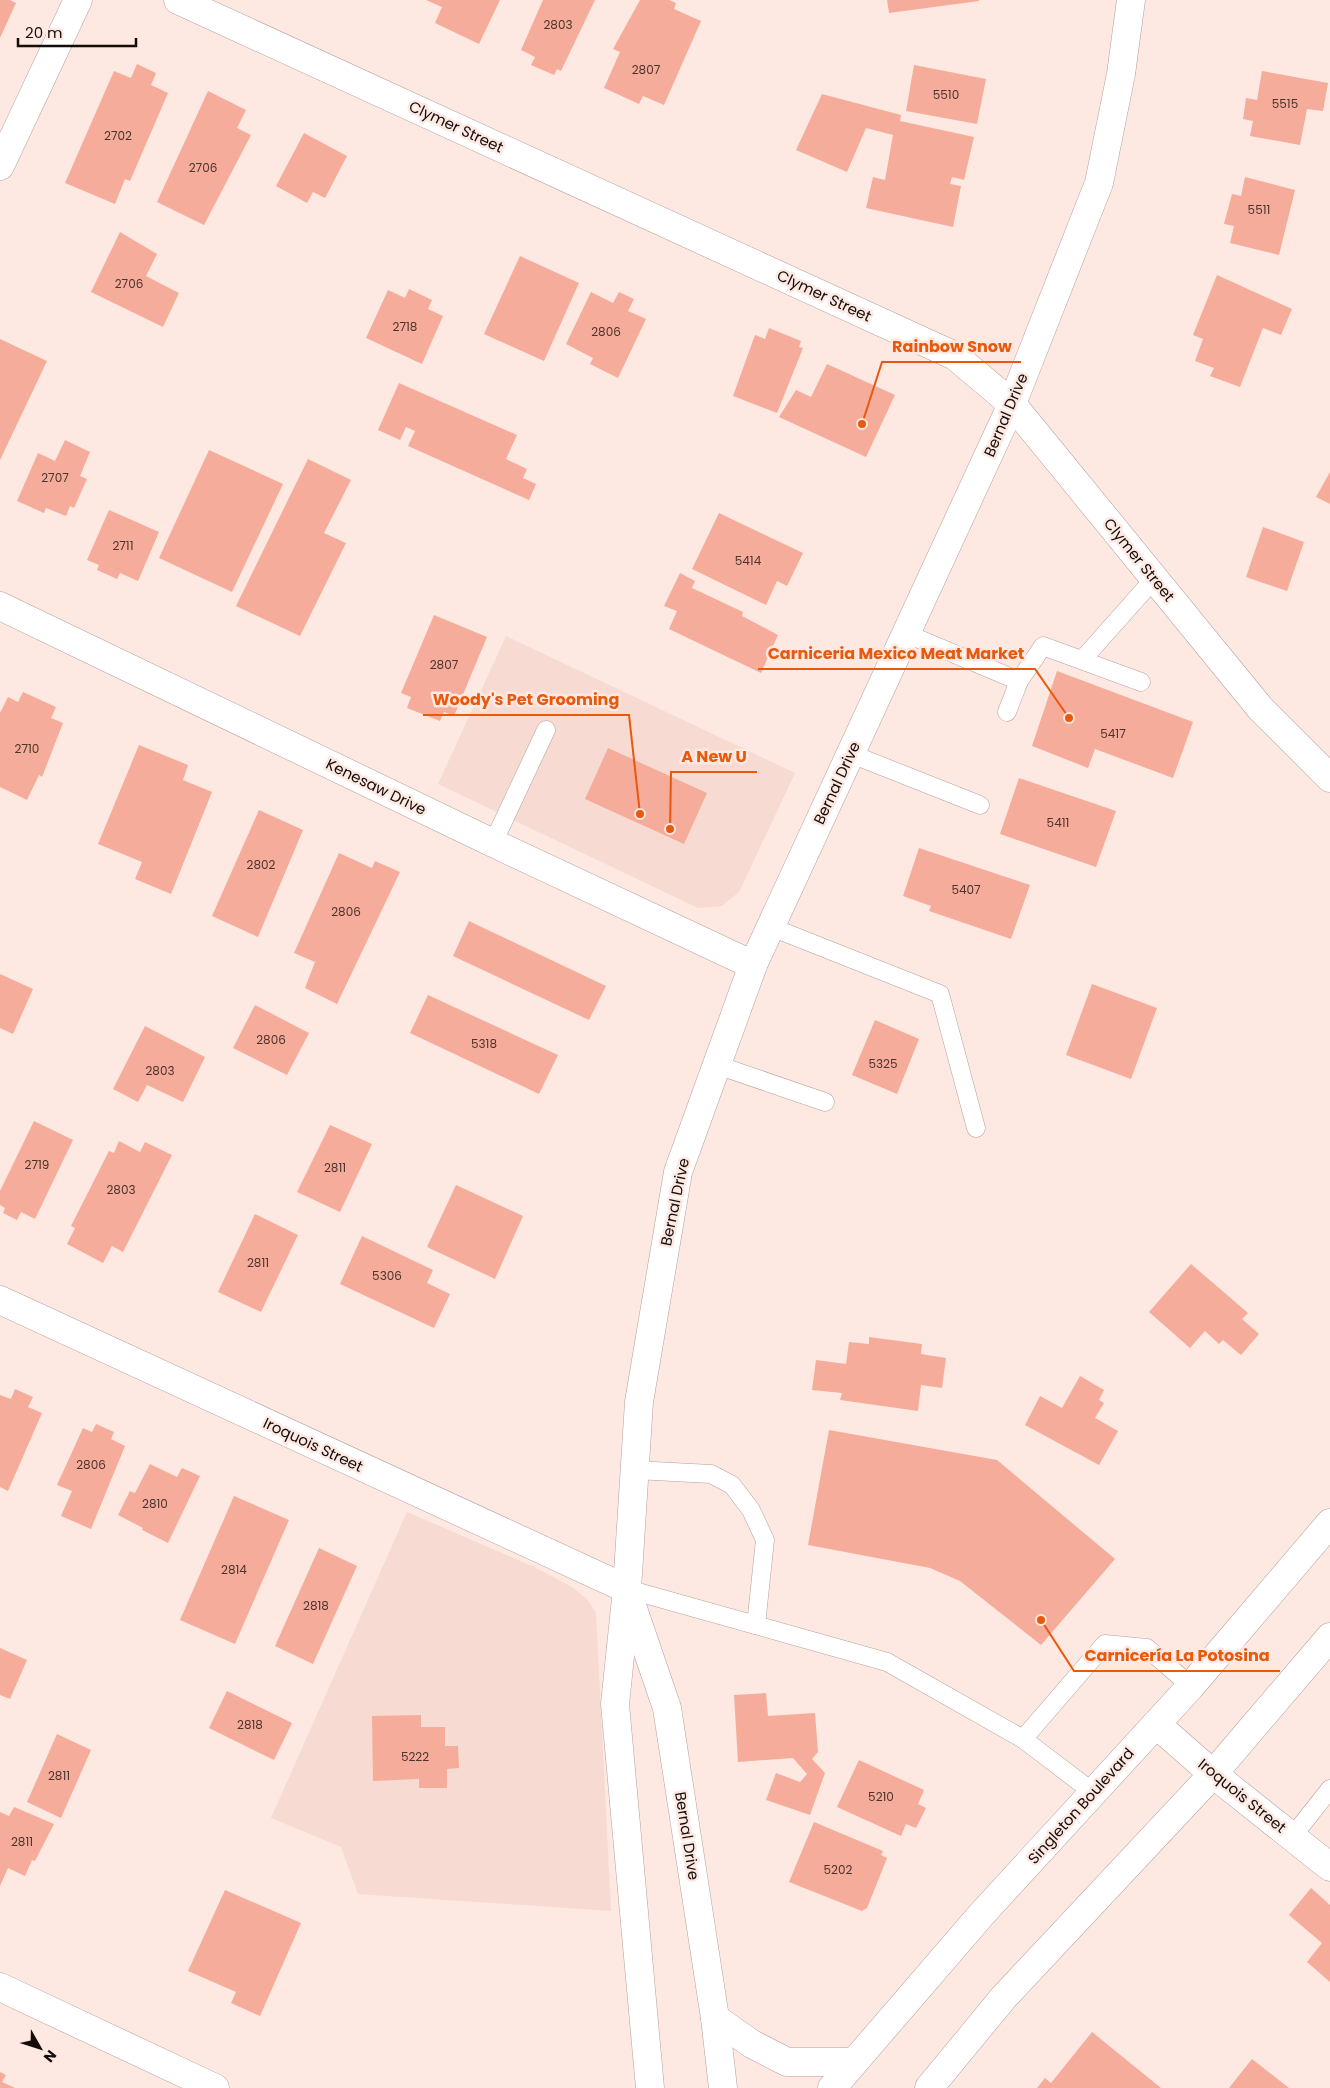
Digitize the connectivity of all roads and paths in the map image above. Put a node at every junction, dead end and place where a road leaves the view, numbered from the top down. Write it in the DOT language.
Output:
graph roads {
  1 [pos="78,0"];
  2 [pos="178,0"];
  3 [pos="1131,0"];
  4 [pos="0,166"];
  5 [pos="1012,404"];
  6 [pos="1154,579"];
  7 [pos="0,606"];
  8 [pos="907,634"];
  9 [pos="1082,660"];
  10 [pos="1019,681"];
  11 [pos="1141,682"];
  12 [pos="1007,712"];
  13 [pos="546,730"];
  14 [pos="851,754"];
  15 [pos="1330,778"];
  16 [pos="980,805"];
  17 [pos="493,843"];
  18 [pos="770,927"];
  19 [pos="753,965"];
  20 [pos="717,1065"];
  21 [pos="825,1102"];
  22 [pos="976,1128"];
  23 [pos="0,1300"];
  24 [pos="635,1470"];
  25 [pos="1330,1523"];
  26 [pos="627,1589"];
  27 [pos="756,1625"];
  28 [pos="1330,1637"];
  29 [pos="1191,1686"];
  30 [pos="1156,1724"];
  31 [pos="1023,1739"];
  32 [pos="1213,1774"];
  33 [pos="1330,1790"];
  34 [pos="1094,1793"];
  35 [pos="1292,1837"];
  36 [pos="1330,1867"];
  37 [pos="0,1987"];
  38 [pos="715,2018"];
  39 [pos="852,2062"];
  40 [pos="215,2088"];
  41 [pos="650,2088"];
  42 [pos="723,2088"];
  43 [pos="832,2088"];
  44 [pos="930,2088"];
  1 -- 4 [label="street"];
  2 -- 5 [label="street, Clymer Street"];
  3 -- 5 [label="street, Bernal Drive"];
  5 -- 6 [label="street, Clymer Street"];
  5 -- 8 [label="street, Bernal Drive"];
  6 -- 9 [label="lane"];
  6 -- 15 [label="street, Clymer Street"];
  7 -- 17 [label="street, Kenesaw Drive"];
  8 -- 10 [label="lane"];
  8 -- 14 [label="street, Bernal Drive"];
  9 -- 10 [label="lane"];
  9 -- 11 [label="lane"];
  10 -- 12 [label="lane"];
  13 -- 17 [label="lane"];
  14 -- 16 [label="lane"];
  14 -- 18 [label="street, Bernal Drive"];
  17 -- 19 [label="street, Kenesaw Drive"];
  18 -- 19 [label="street, Bernal Drive"];
  18 -- 22 [label="lane"];
  19 -- 20 [label="street, Bernal Drive"];
  20 -- 21 [label="lane"];
  20 -- 24 [label="street, Bernal Drive"];
  23 -- 26 [label="street, Iroquois Street"];
  24 -- 26 [label="street, Bernal Drive"];
  24 -- 27 [label="lane"];
  25 -- 29 [label="street, Singleton Boulevard"];
  26 -- 27 [label="lane"];
  26 -- 38 [label="street, Bernal Drive"];
  26 -- 41 [label="street, Bernal Drive"];
  27 -- 31 [label="lane"];
  28 -- 32 [label="street"];
  29 -- 30 [label="street, Singleton Boulevard"];
  29 -- 31 [label="lane"];
  30 -- 32 [label="street, Iroquois Street"];
  30 -- 34 [label="street, Singleton Boulevard"];
  31 -- 34 [label="lane"];
  32 -- 35 [label="street, Iroquois Street"];
  32 -- 44 [label="street"];
  33 -- 35 [label="lane"];
  34 -- 39 [label="street, Singleton Boulevard"];
  35 -- 36 [label="street, Iroquois Street"];
  37 -- 40 [label="street"];
  38 -- 39 [label="street"];
  38 -- 42 [label="street, Bernal Drive"];
  39 -- 43 [label="street, Singleton Boulevard"];
}
